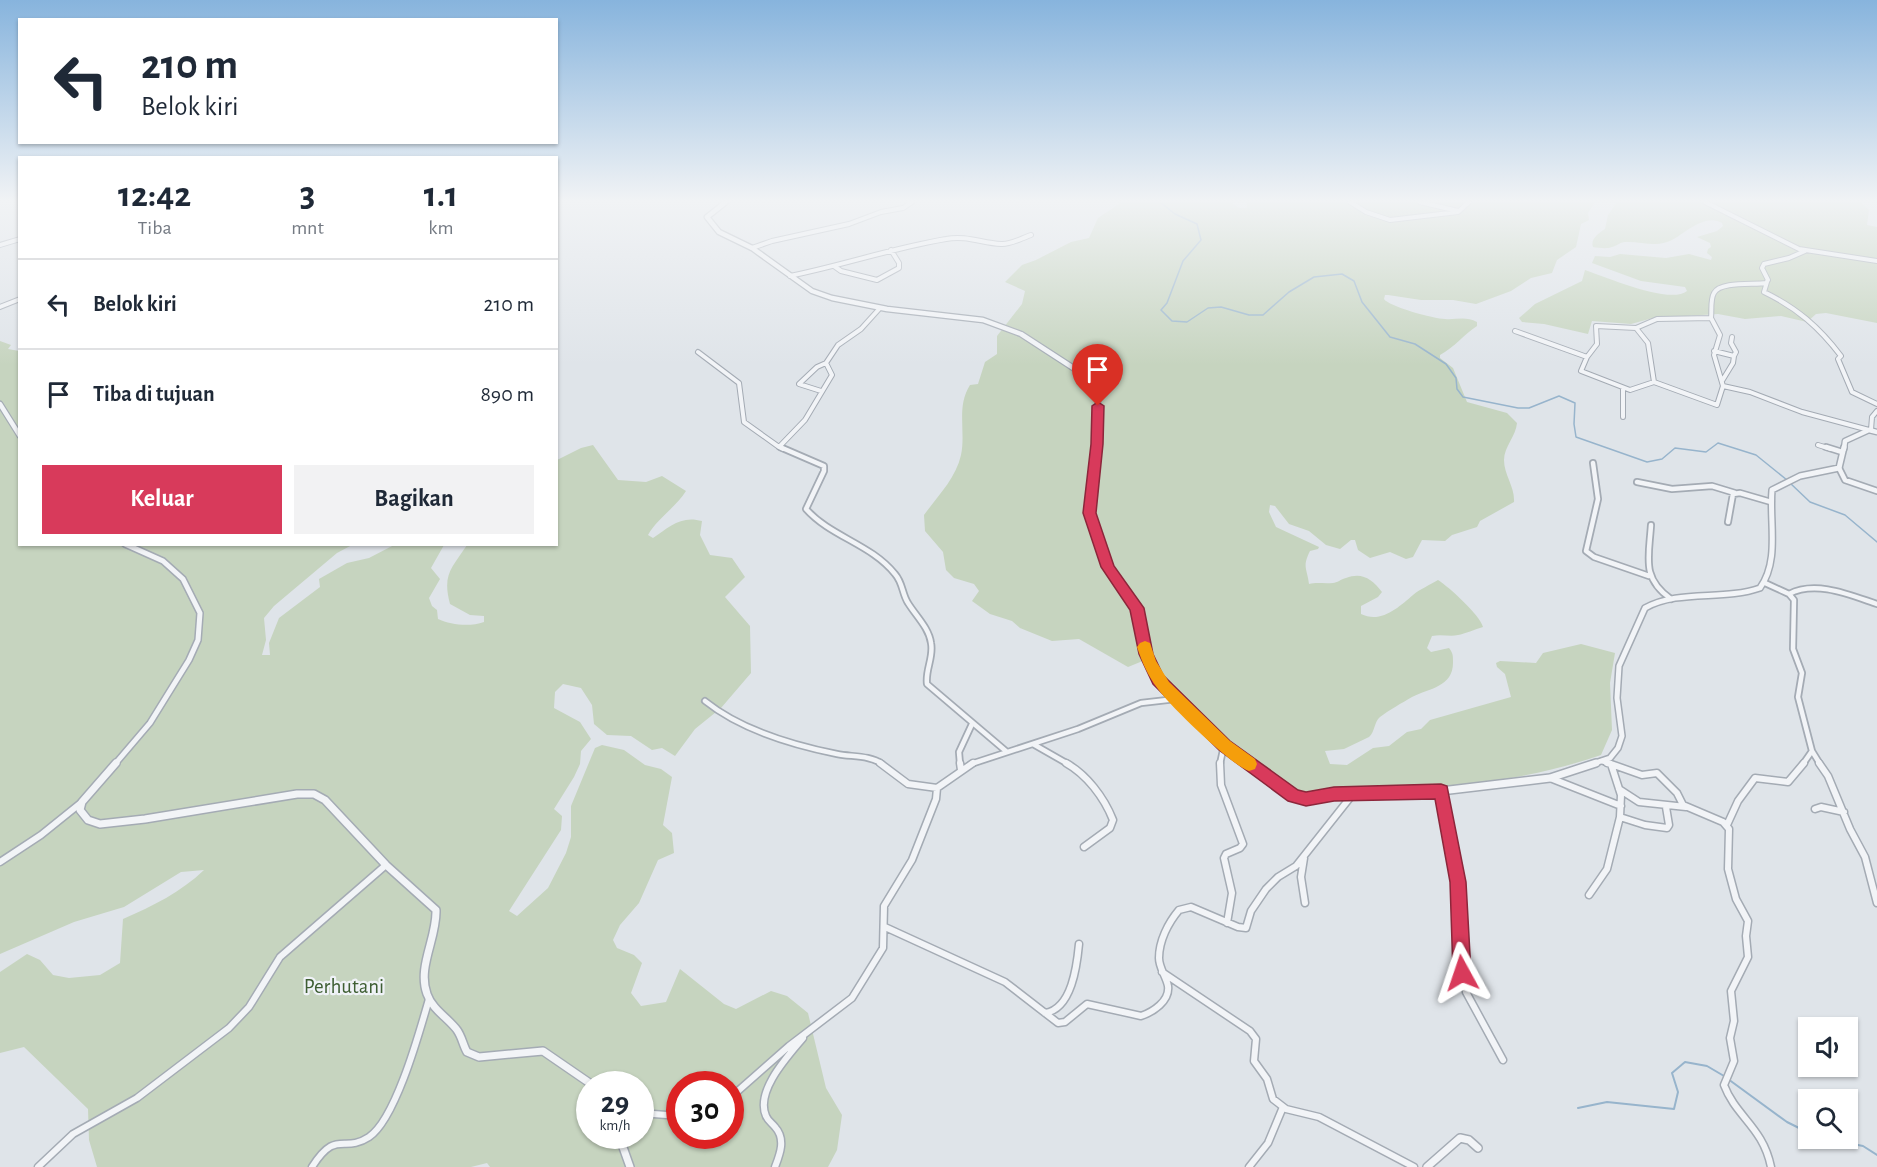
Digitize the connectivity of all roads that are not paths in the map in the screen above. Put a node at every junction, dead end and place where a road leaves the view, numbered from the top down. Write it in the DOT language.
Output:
graph roads {
  1 [pos="763,256"];
  2 [pos="868,256"];
  3 [pos="895,256"];
  4 [pos="1793,256"];
  5 [pos="1844,256"];
  6 [pos="1877,261"];
  7 [pos="834,266"];
  8 [pos="790,276"];
  9 [pos="1767,282"];
  10 [pos="1747,285"];
  11 [pos="1764,291"];
  12 [pos="18,300"];
  13 [pos="0,307"];
  14 [pos="880,308"];
  15 [pos="1711,318"];
  16 [pos="1636,328"];
  17 [pos="1515,331"];
  18 [pos="1732,337"];
  19 [pos="698,351"];
  20 [pos="1714,351"];
  21 [pos="1734,356"];
  22 [pos="1587,357"];
  23 [pos="826,363"];
  24 [pos="1654,382"];
  25 [pos="1722,384"];
  26 [pos="1623,388"];
  27 [pos="821,391"];
  28 [pos="0,404"];
  29 [pos="1877,404"];
  30 [pos="1877,411"];
  31 [pos="1623,417"];
  32 [pos="1872,431"];
  33 [pos="18,432"];
  34 [pos="1818,445"];
  35 [pos="779,447"];
  36 [pos="1842,452"];
  37 [pos="1593,463"];
  38 [pos="1839,468"];
  39 [pos="1637,482"];
  40 [pos="1877,491"];
  41 [pos="1735,493"];
  42 [pos="1771,502"];
  43 [pos="1728,522"];
  44 [pos="1652,525"];
  45 [pos="129,546"];
  46 [pos="1649,576"];
  47 [pos="1765,583"];
  48 [pos="1789,594"];
  49 [pos="1672,600"];
  50 [pos="1877,604"];
  51 [pos="1176,699"];
  52 [pos="705,701"];
  53 [pos="972,724"];
  54 [pos="1033,744"];
  55 [pos="1224,746"];
  56 [pos="1812,751"];
  57 [pos="1007,752"];
  58 [pos="1602,761"];
  59 [pos="1611,765"];
  60 [pos="961,770"];
  61 [pos="1550,778"];
  62 [pos="937,788"];
  63 [pos="1620,789"];
  64 [pos="1441,791"];
  65 [pos="1354,794"];
  66 [pos="82,802"];
  67 [pos="1621,806"];
  68 [pos="1666,807"];
  69 [pos="1686,807"];
  70 [pos="1815,809"];
  71 [pos="1844,812"];
  72 [pos="1620,817"];
  73 [pos="1727,825"];
  74 [pos="1084,847"];
  75 [pos="1304,855"];
  76 [pos="0,862"];
  77 [pos="386,865"];
  78 [pos="1589,895"];
  79 [pos="1305,903"];
  80 [pos="1877,903"];
  81 [pos="1227,923"];
  82 [pos="885,927"];
  83 [pos="1079,945"];
  84 [pos="1162,972"];
  85 [pos="429,999"];
  86 [pos="1042,1012"];
  87 [pos="808,1031"];
  88 [pos="1503,1060"];
  89 [pos="576,1074"];
  90 [pos="744,1086"];
  91 [pos="1283,1107"];
  92 [pos="1478,1148"];
  93 [pos="624,1149"];
  94 [pos="38,1167"];
  95 [pos="312,1167"];
  96 [pos="630,1167"];
  97 [pos="775,1167"];
  98 [pos="1249,1167"];
  99 [pos="1414,1167"];
  100 [pos="1427,1167"];
  101 [pos="1771,1167"];
  1 -- 8 [label="street"];
  2 -- 7 [label="street"];
  3 -- 7 [label="street"];
  4 -- 9 [label="street"];
  5 -- 6 [label="street"];
  7 -- 8 [label="street"];
  8 -- 14 [label="street"];
  9 -- 10 [label="street"];
  9 -- 11 [label="street"];
  10 -- 11 [label="street"];
  10 -- 15 [label="street"];
  11 -- 29 [label="street"];
  12 -- 13 [label="street"];
  14 -- 23 [label="street"];
  14 -- 51 [label="street"];
  15 -- 16 [label="street"];
  15 -- 20 [label="street"];
  16 -- 22 [label="street"];
  16 -- 24 [label="street"];
  17 -- 22 [label="street"];
  18 -- 21 [label="street"];
  19 -- 35 [label="street"];
  20 -- 21 [label="street"];
  20 -- 25 [label="street"];
  21 -- 25 [label="street"];
  22 -- 26 [label="street"];
  23 -- 27 [label="street"];
  23 -- 27 [label="street"];
  24 -- 25 [label="street"];
  24 -- 26 [label="street"];
  25 -- 32 [label="street"];
  26 -- 31 [label="street"];
  27 -- 35 [label="street"];
  28 -- 33 [label="street"];
  30 -- 32 [label="street"];
  32 -- 36 [label="street"];
  34 -- 36 [label="street"];
  35 -- 53 [label="street"];
  36 -- 38 [label="street"];
  37 -- 46 [label="street"];
  38 -- 40 [label="street"];
  38 -- 42 [label="street"];
  39 -- 41 [label="street"];
  41 -- 42 [label="street"];
  41 -- 43 [label="street"];
  42 -- 47 [label="street"];
  44 -- 46 [label="street"];
  45 -- 66 [label="street"];
  46 -- 49 [label="street"];
  47 -- 48 [label="street"];
  47 -- 49 [label="street"];
  48 -- 50 [label="street"];
  48 -- 56 [label="street"];
  49 -- 58 [label="street"];
  51 -- 54 [label="street"];
  51 -- 55 [label="street"];
  52 -- 62 [label="street"];
  53 -- 57 [label="street"];
  53 -- 60 [label="street"];
  54 -- 57 [label="street"];
  54 -- 74 [label="street"];
  55 -- 65 [label="street"];
  55 -- 81 [label="street"];
  56 -- 71 [label="street"];
  56 -- 73 [label="street"];
  57 -- 60 [label="street"];
  58 -- 59 [label="street"];
  58 -- 61 [label="street"];
  59 -- 63 [label="street"];
  59 -- 69 [label="street"];
  60 -- 62 [label="street"];
  61 -- 64 [label="street"];
  61 -- 67 [label="street"];
  62 -- 82 [label="street"];
  63 -- 67 [label="street"];
  63 -- 68 [label="street"];
  64 -- 65 [label="street"];
  64 -- 88 [label="street"];
  65 -- 75 [label="street"];
  66 -- 76 [label="street"];
  66 -- 77 [label="street"];
  67 -- 72 [label="street"];
  68 -- 69 [label="street"];
  68 -- 72 [label="street"];
  69 -- 73 [label="street"];
  70 -- 71 [label="street"];
  71 -- 80 [label="street"];
  72 -- 78 [label="street"];
  73 -- 101 [label="street"];
  75 -- 79 [label="street"];
  75 -- 81 [label="street"];
  77 -- 85 [label="street"];
  77 -- 94 [label="street"];
  81 -- 84 [label="street"];
  82 -- 86 [label="street"];
  82 -- 87 [label="street"];
  83 -- 86 [label="street"];
  84 -- 86 [label="street"];
  84 -- 91 [label="street"];
  85 -- 89 [label="street"];
  85 -- 95 [label="street"];
  87 -- 90 [label="street"];
  87 -- 97 [label="street"];
  91 -- 98 [label="street"];
  91 -- 99 [label="street"];
  92 -- 100 [label="street"];
  93 -- 96 [label="street"];
}
